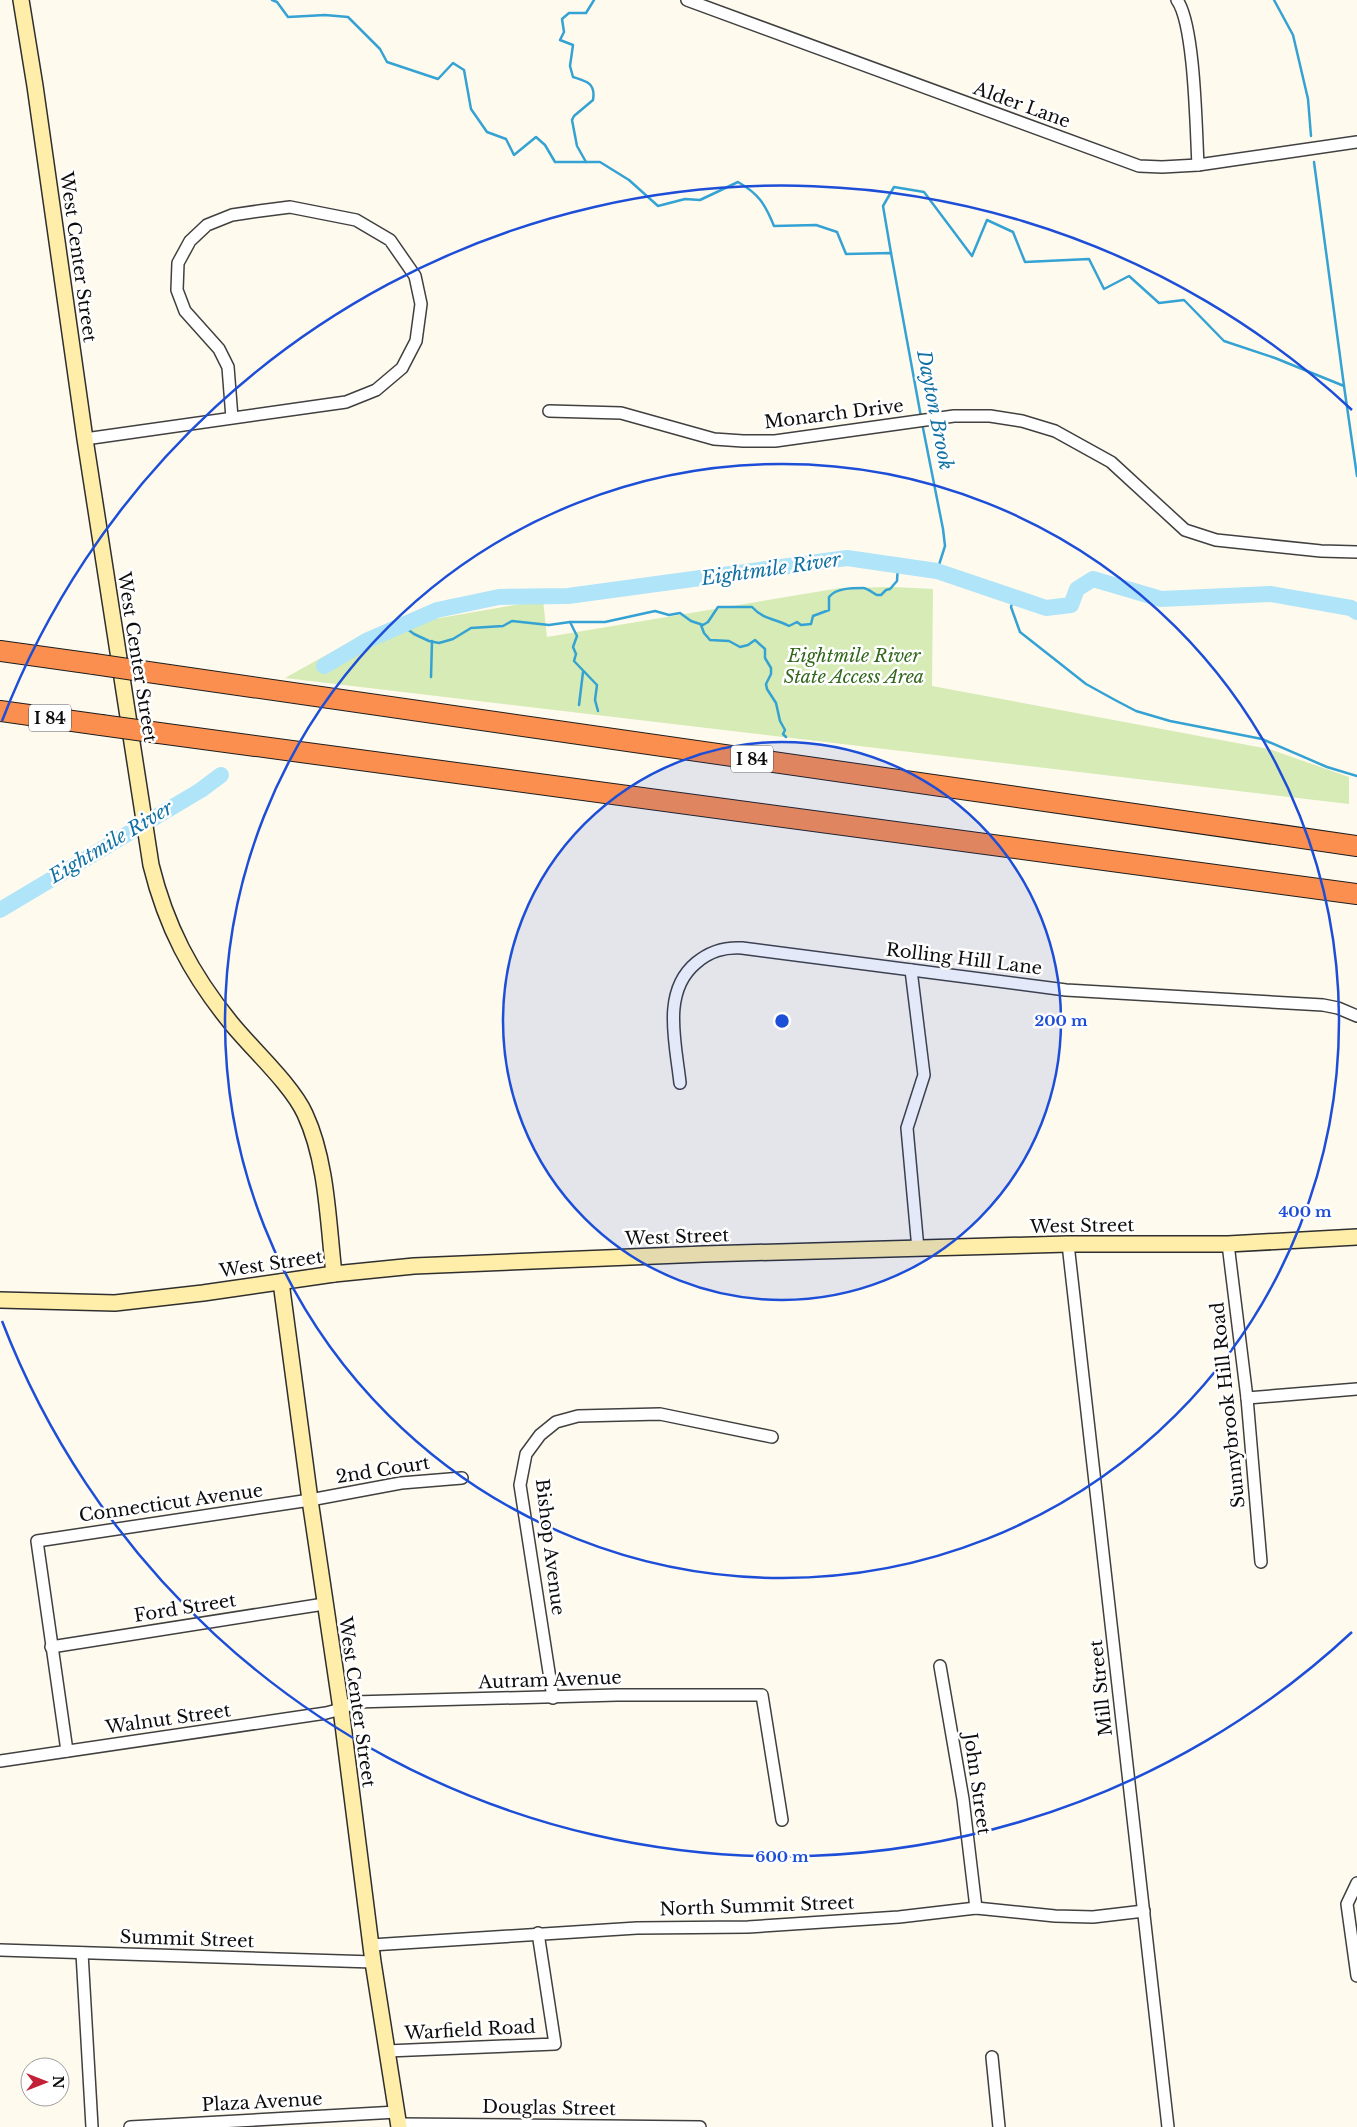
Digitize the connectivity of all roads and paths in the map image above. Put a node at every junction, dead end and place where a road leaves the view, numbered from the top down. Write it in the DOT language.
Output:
graph roads {
  1 [pos="21,0"];
  2 [pos="687,0"];
  3 [pos="1177,0"];
  4 [pos="701,2"];
  5 [pos="1357,142"];
  6 [pos="1198,165"];
  7 [pos="549,411"];
  8 [pos="232,418"];
  9 [pos="85,439"];
  10 [pos="1357,552"];
  11 [pos="0,651"];
  12 [pos="0,711"];
  13 [pos="1357,846"];
  14 [pos="1357,894"];
  15 [pos="911,970"];
  16 [pos="1357,1016"];
  17 [pos="680,1083"];
  18 [pos="1357,1237"];
  19 [pos="1068,1244"];
  20 [pos="1228,1244"];
  21 [pos="918,1249"];
  22 [pos="334,1274"];
  23 [pos="281,1282"];
  24 [pos="0,1300"];
  25 [pos="1357,1389"];
  26 [pos="1247,1398"];
  27 [pos="772,1437"];
  28 [pos="462,1478"];
  29 [pos="310,1500"];
  30 [pos="1261,1562"];
  31 [pos="324,1604"];
  32 [pos="52,1646"];
  33 [pos="940,1666"];
  34 [pos="553,1698"];
  35 [pos="341,1709"];
  36 [pos="67,1751"];
  37 [pos="0,1761"];
  38 [pos="782,1820"];
  39 [pos="1357,1883"];
  40 [pos="976,1908"];
  41 [pos="1144,1911"];
  42 [pos="538,1933"];
  43 [pos="371,1945"];
  44 [pos="0,1950"];
  45 [pos="82,1953"];
  46 [pos="373,1962"];
  47 [pos="1357,1976"];
  48 [pos="387,2051"];
  49 [pos="992,2057"];
  50 [pos="398,2121"];
  51 [pos="92,2127"];
  52 [pos="130,2127"];
  53 [pos="700,2127"];
  54 [pos="1000,2127"];
  55 [pos="1168,2127"];
  1 -- 9 [label="street, West Center Street"];
  2 -- 4 [label="street, Alder Lane"];
  3 -- 6 [label="street"];
  4 -- 6 [label="street, Alder Lane"];
  5 -- 6 [label="street, Alder Lane"];
  7 -- 10 [label="street, Monarch Drive"];
  8 -- 8 [label="street"];
  8 -- 9 [label="street"];
  9 -- 22 [label="street, West Center Street"];
  11 -- 13 [label="highway, I 84, bridge"];
  12 -- 14 [label="highway, I 84, bridge"];
  15 -- 16 [label="street, Rolling Hill Lane"];
  15 -- 17 [label="street, Rolling Hill Lane"];
  15 -- 21 [label="street"];
  18 -- 20 [label="street, West Street"];
  19 -- 20 [label="street, West Street"];
  19 -- 21 [label="street, West Street"];
  19 -- 41 [label="street, Mill Street"];
  20 -- 26 [label="street, Sunnybrook Hill Road"];
  21 -- 22 [label="street, West Street"];
  22 -- 23 [label="street, West Street"];
  23 -- 24 [label="street, West Street"];
  23 -- 29 [label="street, West Center Street"];
  25 -- 26 [label="street"];
  26 -- 30 [label="street, Sunnybrook Hill Road"];
  27 -- 34 [label="street, Bishop Avenue"];
  28 -- 29 [label="street, 2nd Court"];
  29 -- 31 [label="street, West Center Street"];
  29 -- 32 [label="street, Connecticut Avenue"];
  31 -- 32 [label="street, Ford Street"];
  31 -- 35 [label="street, West Center Street"];
  32 -- 36 [label="street"];
  33 -- 40 [label="street, John Street"];
  34 -- 35 [label="street, Autram Avenue"];
  34 -- 38 [label="street, Autram Avenue"];
  35 -- 36 [label="street, Walnut Street"];
  35 -- 43 [label="street, West Center Street"];
  36 -- 37 [label="street, Walnut Street"];
  39 -- 47 [label="street"];
  40 -- 41 [label="street, North Summit Street"];
  40 -- 42 [label="street, North Summit Street"];
  41 -- 55 [label="street, Mill Street"];
  42 -- 43 [label="street, North Summit Street"];
  42 -- 48 [label="street, Warfield Road"];
  43 -- 46 [label="street, West Center Street"];
  44 -- 45 [label="street, Summit Street"];
  45 -- 46 [label="street, Summit Street"];
  45 -- 51 [label="street"];
  46 -- 48 [label="street, West Center Street"];
  48 -- 50 [label="street, West Center Street"];
  49 -- 54 [label="street"];
  50 -- 52 [label="street, Plaza Avenue"];
  50 -- 53 [label="street, Douglas Street"];
}
